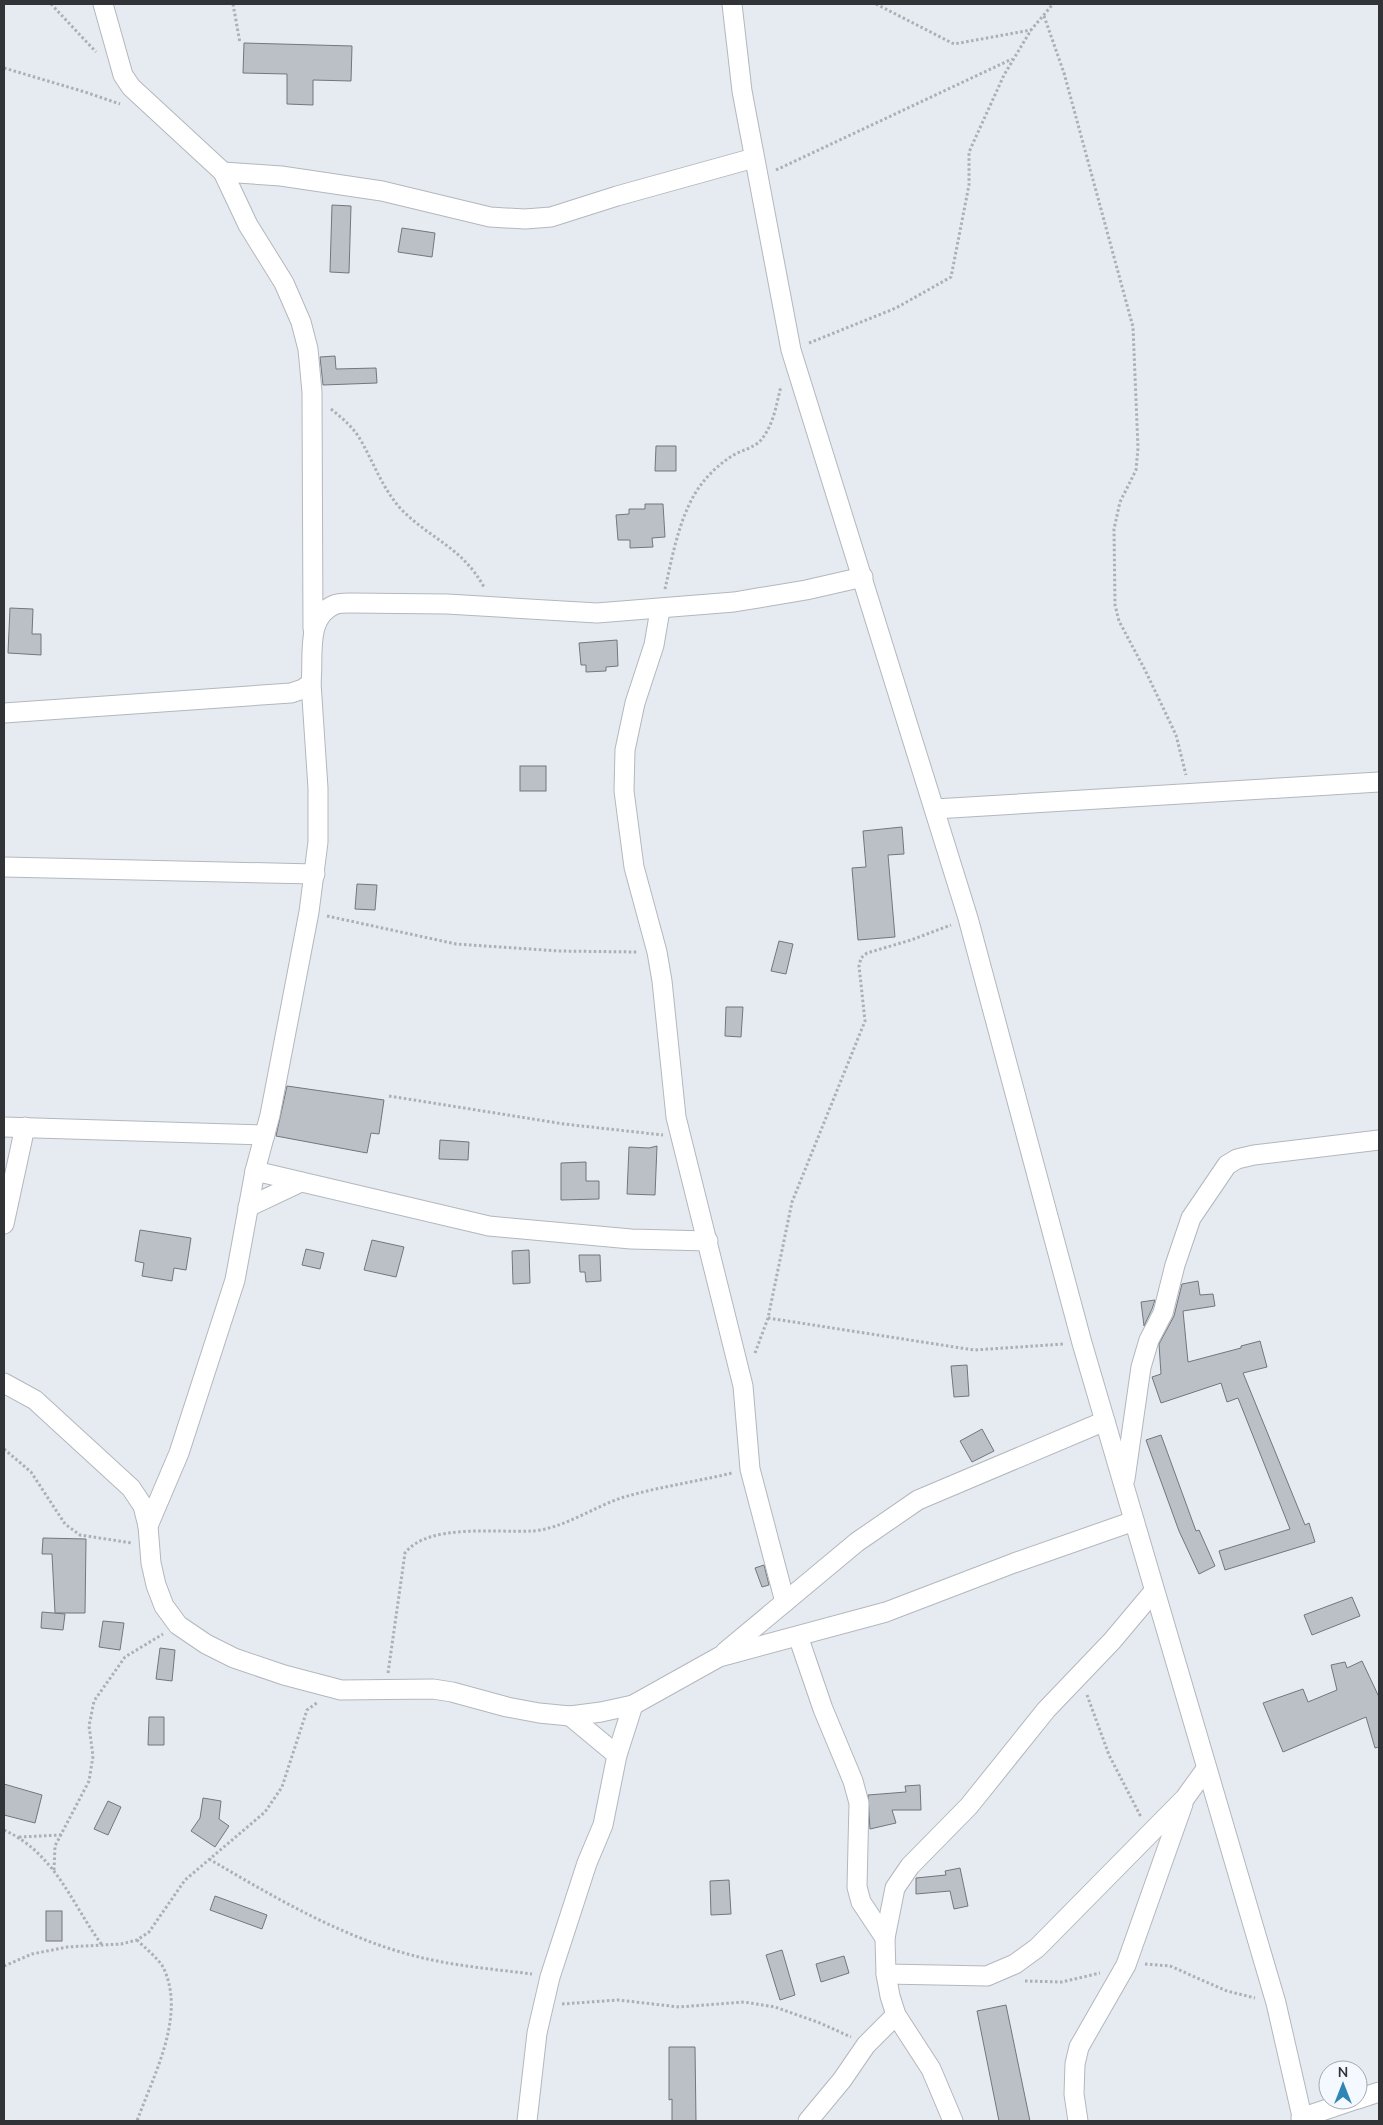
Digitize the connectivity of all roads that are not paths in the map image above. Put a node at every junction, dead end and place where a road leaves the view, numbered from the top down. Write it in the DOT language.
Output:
graph roads {
  1 [pos="102,4"];
  2 [pos="732,4"];
  3 [pos="754,158"];
  4 [pos="223,172"];
  5 [pos="863,577"];
  6 [pos="660,610"];
  7 [pos="313,629"];
  8 [pos="312,683"];
  9 [pos="4,713"];
  10 [pos="1379,782"];
  11 [pos="935,809"];
  12 [pos="4,867"];
  13 [pos="315,874"];
  14 [pos="4,1127"];
  15 [pos="26,1127"];
  16 [pos="265,1135"];
  17 [pos="1379,1140"];
  18 [pos="255,1171"];
  19 [pos="301,1182"];
  20 [pos="248,1207"];
  21 [pos="4,1224"];
  22 [pos="708,1241"];
  23 [pos="4,1383"];
  24 [pos="1105,1421"];
  25 [pos="1124,1485"];
  26 [pos="1134,1521"];
  27 [pos="148,1526"];
  28 [pos="1154,1591"];
  29 [pos="785,1602"];
  30 [pos="798,1636"];
  31 [pos="720,1656"];
  32 [pos="634,1705"];
  33 [pos="570,1716"];
  34 [pos="617,1754"];
  35 [pos="1206,1769"];
  36 [pos="1185,1798"];
  37 [pos="885,1938"];
  38 [pos="886,1974"];
  39 [pos="896,2015"];
  40 [pos="1328,2110"];
  41 [pos="948,2118"];
  42 [pos="1302,2120"];
  43 [pos="527,2121"];
  44 [pos="808,2121"];
  45 [pos="1078,2121"];
  1 -- 4 [label="street"];
  2 -- 3 [label="street"];
  3 -- 4 [label="street"];
  3 -- 5 [label="street"];
  4 -- 7 [label="street"];
  5 -- 6 [label="street"];
  5 -- 11 [label="street"];
  6 -- 7 [label="street"];
  6 -- 22 [label="street"];
  7 -- 8 [label="street"];
  8 -- 9 [label="street"];
  8 -- 13 [label="street"];
  10 -- 11 [label="street"];
  11 -- 24 [label="street"];
  12 -- 13 [label="street"];
  13 -- 16 [label="street"];
  14 -- 15 [label="street"];
  15 -- 16 [label="street"];
  15 -- 21 [label="street"];
  16 -- 18 [label="street"];
  17 -- 25 [label="street"];
  18 -- 19 [label="street"];
  18 -- 20 [label="street"];
  19 -- 20 [label="street"];
  19 -- 22 [label="street"];
  20 -- 27 [label="street"];
  22 -- 29 [label="street"];
  23 -- 27 [label="street"];
  24 -- 25 [label="street"];
  24 -- 29 [label="street"];
  25 -- 26 [label="street"];
  26 -- 28 [label="street"];
  26 -- 30 [label="street"];
  27 -- 33 [label="street"];
  28 -- 35 [label="street"];
  28 -- 37 [label="street"];
  29 -- 31 [label="street"];
  30 -- 31 [label="street"];
  30 -- 37 [label="street"];
  31 -- 32 [label="street"];
  32 -- 33 [label="street"];
  32 -- 34 [label="street"];
  33 -- 34 [label="street"];
  34 -- 43 [label="street"];
  35 -- 36 [label="street"];
  35 -- 42 [label="street"];
  36 -- 38 [label="street"];
  36 -- 45 [label="street"];
  37 -- 38 [label="street"];
  38 -- 39 [label="street"];
  39 -- 41 [label="street"];
  39 -- 44 [label="street"];
  40 -- 42 [label="street"];
}
